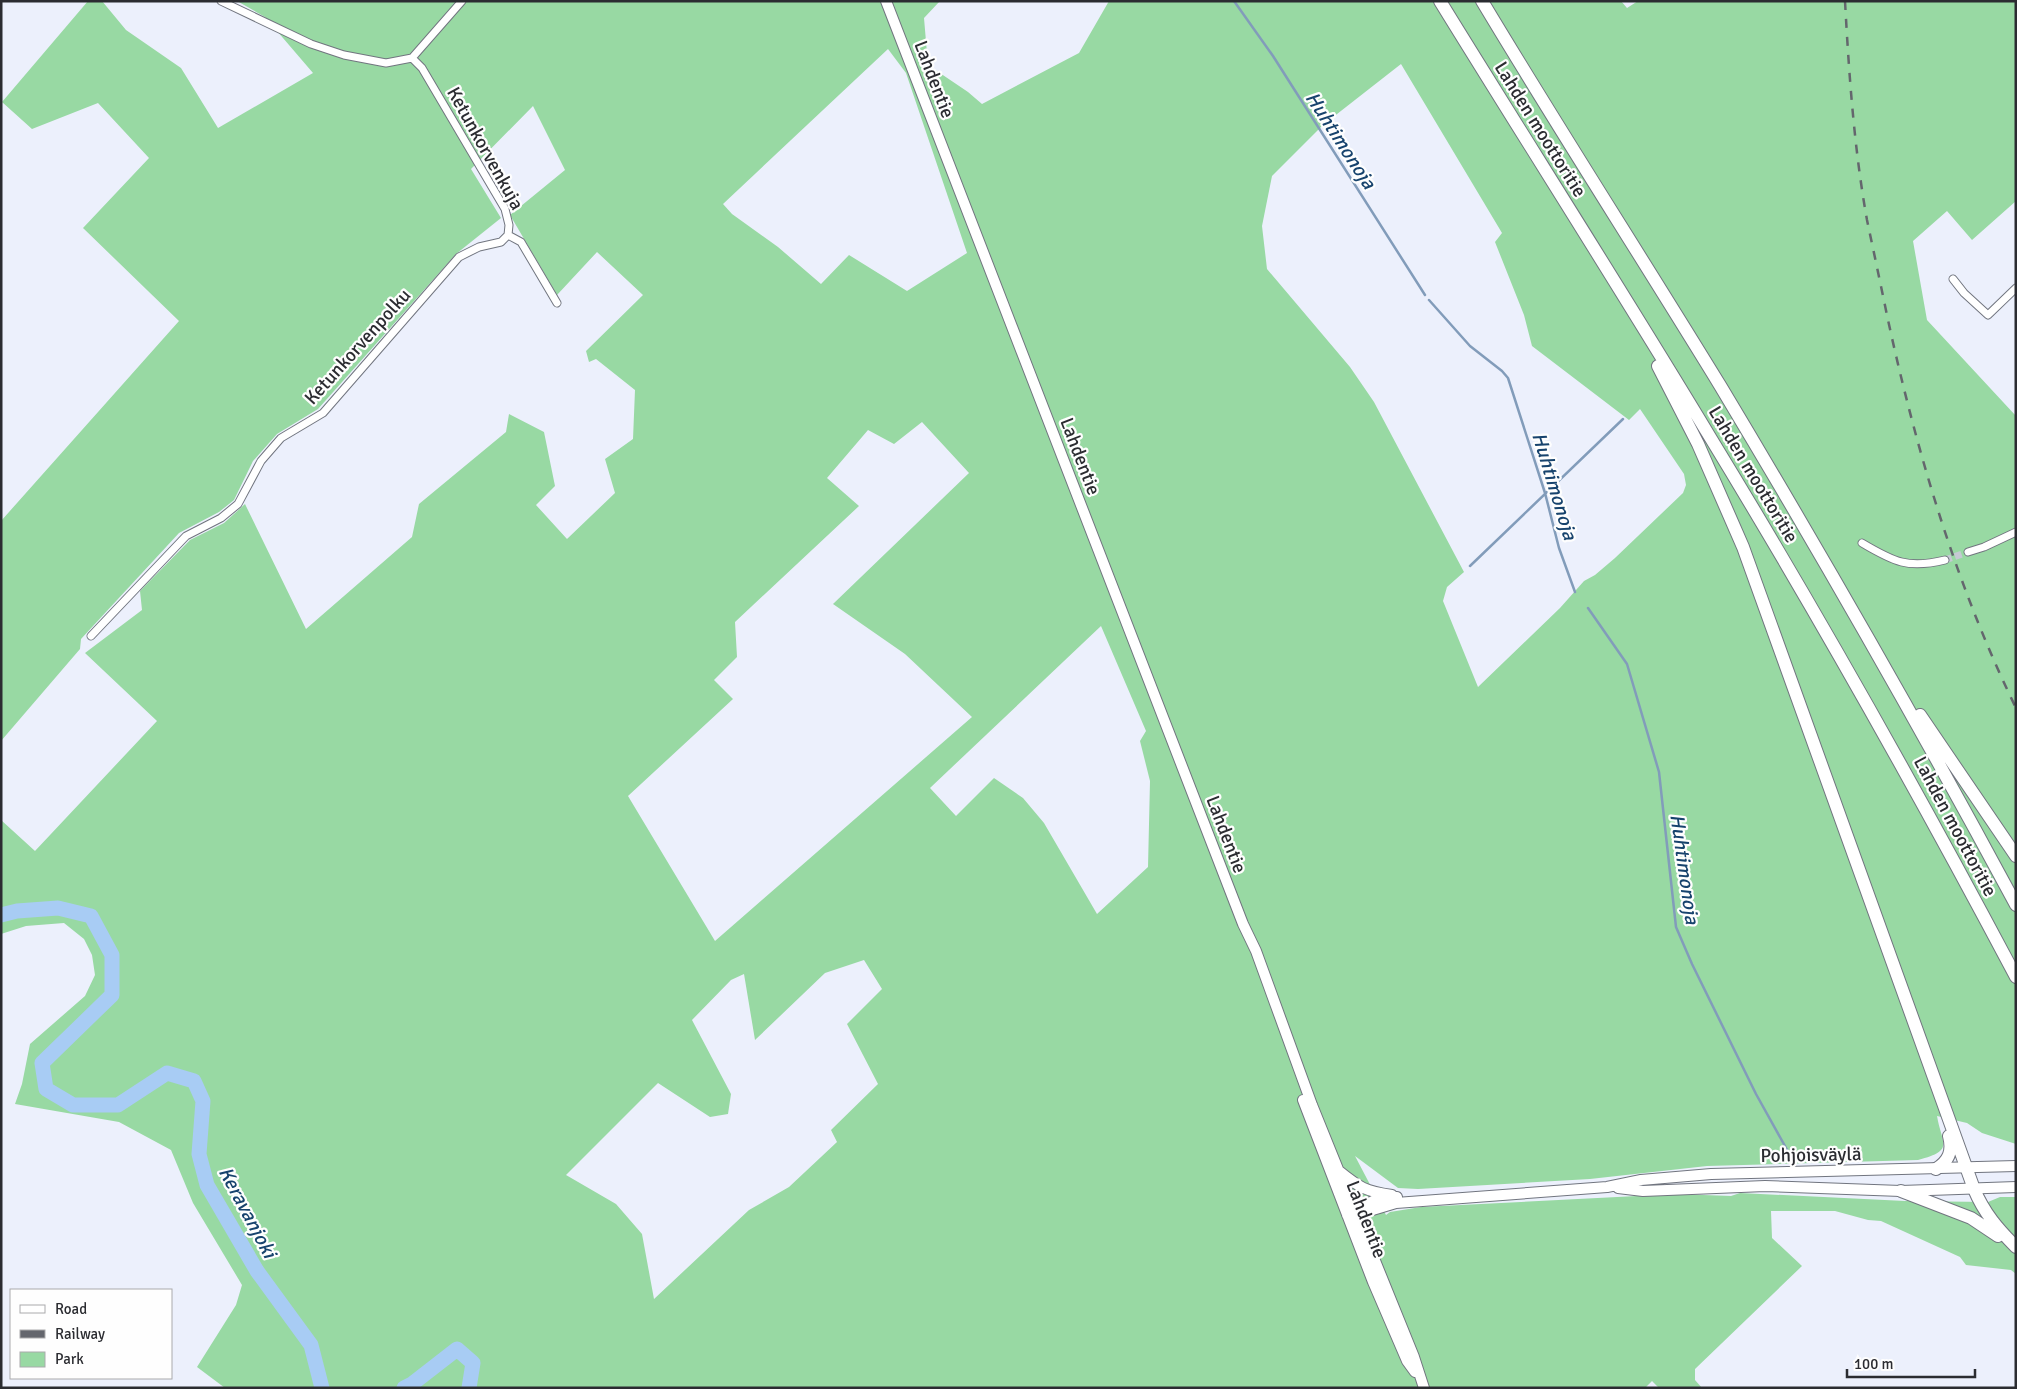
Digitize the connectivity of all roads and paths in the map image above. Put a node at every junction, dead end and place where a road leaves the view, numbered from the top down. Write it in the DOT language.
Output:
graph roads {
  1 [pos="221,1"];
  2 [pos="462,1"];
  3 [pos="886,1"];
  4 [pos="1440,1"];
  5 [pos="1482,1"];
  6 [pos="412,58"];
  7 [pos="508,235"];
  8 [pos="1952,279"];
  9 [pos="2016,288"];
  10 [pos="1622,295"];
  11 [pos="557,303"];
  12 [pos="2016,532"];
  13 [pos="1862,543"];
  14 [pos="1968,552"];
  15 [pos="1946,560"];
  16 [pos="1861,625"];
  17 [pos="91,636"];
  18 [pos="2016,856"];
  19 [pos="2016,905"];
  20 [pos="1243,924"];
  21 [pos="2016,977"];
  22 [pos="1947,1116"];
  23 [pos="2016,1166"];
  24 [pos="1966,1168"];
  25 [pos="1936,1169"];
  26 [pos="1338,1170"];
  27 [pos="1608,1186"];
  28 [pos="2016,1187"];
  29 [pos="1974,1189"];
  30 [pos="1901,1191"];
  31 [pos="1521,1192"];
  32 [pos="1402,1196"];
  33 [pos="1352,1213"];
  34 [pos="2016,1248"];
  35 [pos="1423,1384"];
  1 -- 6 [label="street"];
  2 -- 6 [label="street"];
  3 -- 20 [label="main road, Lahdentie"];
  4 -- 10 [label="highway, Lahden moottoritie"];
  5 -- 16 [label="highway, Lahden moottoritie"];
  6 -- 7 [label="street, Ketunkorvenkuja"];
  7 -- 11 [label="street, Ketunkorvenkuja"];
  7 -- 17 [label="street, Ketunkorvenpolku"];
  8 -- 9 [label="street"];
  10 -- 21 [label="highway, Lahden moottoritie"];
  10 -- 22 [label="highway"];
  12 -- 14 [label="street"];
  13 -- 15 [label="street"];
  16 -- 18 [label="highway"];
  16 -- 19 [label="highway, Lahden moottoritie"];
  20 -- 26 [label="main road, Lahdentie"];
  20 -- 33 [label="main road, Lahdentie"];
  22 -- 24 [label="highway"];
  22 -- 25 [label="highway"];
  23 -- 24 [label="main road, Pohjoisväylä"];
  24 -- 25 [label="main road, Pohjoisväylä"];
  24 -- 29 [label="highway"];
  25 -- 27 [label="main road, Pohjoisväylä"];
  26 -- 32 [label="main road, Pohjoisväylä"];
  26 -- 33 [label="main road, Lahdentie"];
  27 -- 30 [label="main road, Pohjoisväylä"];
  27 -- 31 [label="main road, Pohjoisväylä"];
  28 -- 29 [label="main road, Pohjoisväylä"];
  29 -- 30 [label="main road, Pohjoisväylä"];
  29 -- 34 [label="highway"];
  30 -- 34 [label="highway"];
  31 -- 32 [label="main road, Pohjoisväylä"];
  31 -- 33 [label="main road, Pohjoisväylä"];
  32 -- 33 [label="main road, Pohjoisväylä"];
  33 -- 35 [label="main road, Lahdentie"];
}
